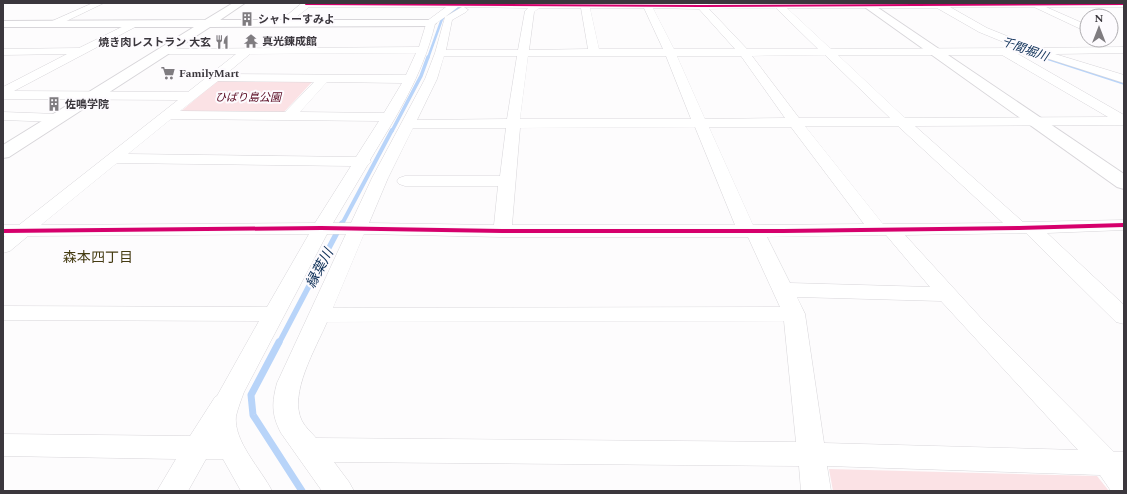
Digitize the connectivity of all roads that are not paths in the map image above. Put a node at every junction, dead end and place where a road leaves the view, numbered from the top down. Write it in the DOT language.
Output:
graph roads {
  1 [pos="100,3"];
  2 [pos="240,3"];
  3 [pos="1120,3"];
  4 [pos="307,4"];
  5 [pos="397,4"];
  6 [pos="465,4"];
  7 [pos="647,4"];
  8 [pos="795,4"];
  9 [pos="866,4"];
  10 [pos="935,4"];
  11 [pos="1031,4"];
  12 [pos="1124,4"];
  13 [pos="537,5"];
  14 [pos="585,6"];
  15 [pos="701,6"];
  16 [pos="779,6"];
  17 [pos="430,23"];
  18 [pos="3,24"];
  19 [pos="53,24"];
  20 [pos="134,24"];
  21 [pos="206,24"];
  22 [pos="282,24"];
  23 [pos="1079,25"];
  24 [pos="1033,50"];
  25 [pos="1124,50"];
  26 [pos="81,51"];
  27 [pos="163,51"];
  28 [pos="247,51"];
  29 [pos="1009,51"];
  30 [pos="3,52"];
  31 [pos="431,52"];
  32 [pos="594,52"];
  33 [pos="670,52"];
  34 [pos="744,52"];
  35 [pos="828,52"];
  36 [pos="934,52"];
  37 [pos="523,53"];
  38 [pos="214,78"];
  39 [pos="323,78"];
  40 [pos="3,79"];
  41 [pos="28,79"];
  42 [pos="410,79"];
  43 [pos="1124,79"];
  44 [pos="3,92"];
  45 [pos="3,96"];
  46 [pos="92,96"];
  47 [pos="191,96"];
  48 [pos="167,115"];
  49 [pos="3,116"];
  50 [pos="289,116"];
  51 [pos="389,117"];
  52 [pos="57,118"];
  53 [pos="1033,120"];
  54 [pos="1124,121"];
  55 [pos="795,122"];
  56 [pos="902,122"];
  57 [pos="700,123"];
  58 [pos="408,124"];
  59 [pos="513,124"];
  60 [pos="3,153"];
  61 [pos="114,158"];
  62 [pos="363,162"];
  63 [pos="405,181"];
  64 [pos="507,181"];
  65 [pos="1124,183"];
  66 [pos="1124,225"];
  67 [pos="325,228"];
  68 [pos="356,228"];
  69 [pos="1025,228"];
  70 [pos="884,230"];
  71 [pos="3,231"];
  72 [pos="24,231"];
  73 [pos="502,231"];
  74 [pos="751,231"];
  75 [pos="3,247"];
  76 [pos="783,290"];
  77 [pos="947,294"];
  78 [pos="3,313"];
  79 [pos="274,314"];
  80 [pos="794,314"];
  81 [pos="320,315"];
  82 [pos="1124,317"];
  83 [pos="231,392"];
  84 [pos="3,446"];
  85 [pos="198,448"];
  86 [pos="230,448"];
  87 [pos="309,450"];
  88 [pos="811,454"];
  89 [pos="1116,464"];
  90 [pos="1124,485"];
  91 [pos="172,491"];
  92 [pos="257,491"];
  93 [pos="339,491"];
  94 [pos="816,491"];
  1 -- 19 [label="street"];
  2 -- 21 [label="street"];
  3 -- 12 [label="street"];
  4 -- 5 [label="street"];
  4 -- 22 [label="street"];
  5 -- 6 [label="street"];
  6 -- 13 [label="street"];
  6 -- 17 [label="street"];
  6 -- 31 [label="street"];
  7 -- 14 [label="street"];
  7 -- 15 [label="street"];
  7 -- 33 [label="street"];
  8 -- 9 [label="street"];
  8 -- 16 [label="street"];
  9 -- 10 [label="street"];
  9 -- 36 [label="street"];
  10 -- 11 [label="street"];
  10 -- 24 [label="street"];
  11 -- 12 [label="street"];
  11 -- 23 [label="street"];
  13 -- 14 [label="street"];
  13 -- 37 [label="street"];
  14 -- 32 [label="street"];
  15 -- 16 [label="street"];
  15 -- 34 [label="street"];
  16 -- 35 [label="street"];
  17 -- 22 [label="street"];
  17 -- 31 [label="street"];
  18 -- 19 [label="street"];
  19 -- 20 [label="street"];
  20 -- 21 [label="street"];
  20 -- 26 [label="street"];
  21 -- 22 [label="street"];
  21 -- 27 [label="street"];
  24 -- 25 [label="street"];
  24 -- 29 [label="street"];
  24 -- 43 [label="street"];
  26 -- 30 [label="street"];
  26 -- 41 [label="street"];
  27 -- 28 [label="street"];
  27 -- 46 [label="street"];
  28 -- 31 [label="street"];
  28 -- 38 [label="street"];
  29 -- 36 [label="street"];
  29 -- 54 [label="street"];
  31 -- 37 [label="street"];
  31 -- 42 [label="street"];
  31 -- 58 [label="street"];
  32 -- 33 [label="street"];
  32 -- 37 [label="street"];
  33 -- 34 [label="street"];
  33 -- 57 [label="street"];
  34 -- 35 [label="street"];
  34 -- 55 [label="street"];
  35 -- 36 [label="street"];
  35 -- 56 [label="street"];
  36 -- 53 [label="street"];
  37 -- 59 [label="street"];
  38 -- 39 [label="street"];
  38 -- 47 [label="street"];
  39 -- 42 [label="street"];
  39 -- 50 [label="street"];
  40 -- 41 [label="street"];
  41 -- 44 [label="street"];
  42 -- 51 [label="street"];
  45 -- 46 [label="street"];
  46 -- 47 [label="street"];
  46 -- 52 [label="street"];
  47 -- 48 [label="street"];
  48 -- 50 [label="street"];
  48 -- 61 [label="street"];
  49 -- 52 [label="street"];
  50 -- 51 [label="street"];
  51 -- 62 [label="street"];
  52 -- 60 [label="street"];
  53 -- 54 [label="street"];
  53 -- 56 [label="street"];
  53 -- 65 [label="street"];
  55 -- 56 [label="street"];
  55 -- 57 [label="street"];
  55 -- 70 [label="street"];
  56 -- 69 [label="street"];
  57 -- 59 [label="street"];
  57 -- 74 [label="street"];
  58 -- 59 [label="street"];
  58 -- 68 [label="street"];
  59 -- 64 [label="street"];
  61 -- 62 [label="street"];
  61 -- 72 [label="street"];
  62 -- 67 [label="street"];
  63 -- 64 [label="street"];
  64 -- 73 [label="street"];
  66 -- 69 [label="street"];
  67 -- 68 [label="street"];
  67 -- 72 [label="street"];
  67 -- 79 [label="street"];
  68 -- 73 [label="street"];
  68 -- 81 [label="street"];
  69 -- 70 [label="street"];
  69 -- 82 [label="street"];
  70 -- 74 [label="street"];
  70 -- 77 [label="street"];
  71 -- 72 [label="street"];
  72 -- 75 [label="street"];
  73 -- 74 [label="street"];
  74 -- 76 [label="street"];
  76 -- 77 [label="street"];
  76 -- 80 [label="street"];
  77 -- 89 [label="street"];
  78 -- 79 [label="street"];
  79 -- 83 [label="street"];
  80 -- 81 [label="street"];
  80 -- 88 [label="street"];
  81 -- 87 [label="street"];
  83 -- 85 [label="street"];
  83 -- 86 [label="street"];
  84 -- 85 [label="street"];
  85 -- 86 [label="street"];
  85 -- 91 [label="street"];
  86 -- 92 [label="street"];
  87 -- 88 [label="street"];
  87 -- 93 [label="street"];
  88 -- 89 [label="street"];
  88 -- 94 [label="street"];
  89 -- 90 [label="street"];
}
